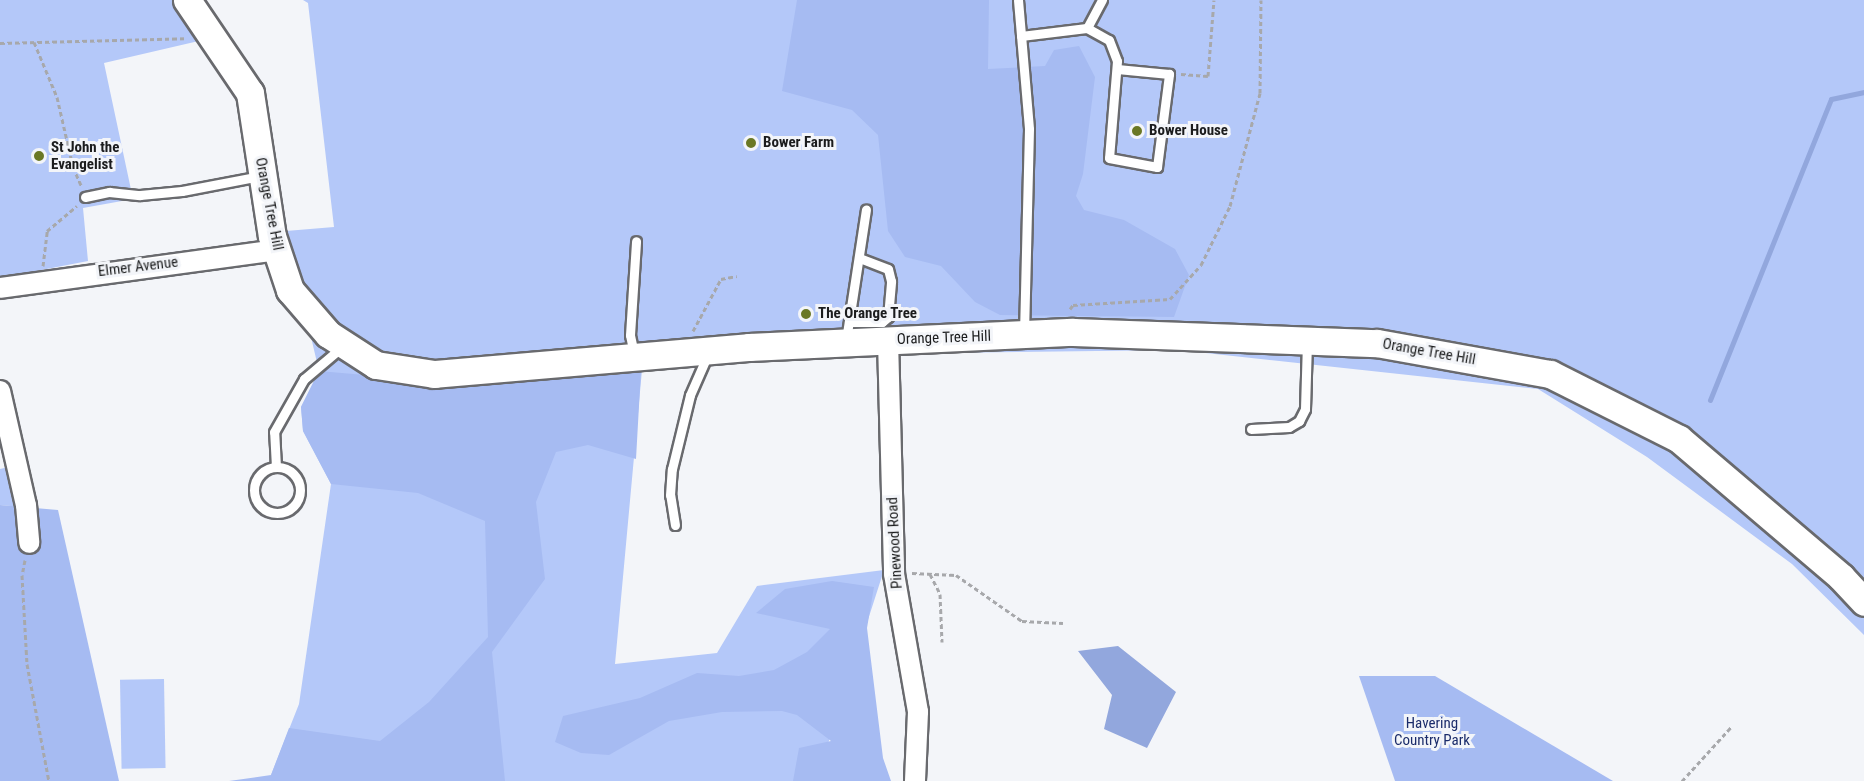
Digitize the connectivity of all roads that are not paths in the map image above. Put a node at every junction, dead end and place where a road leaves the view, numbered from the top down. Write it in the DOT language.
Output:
graph roads {
  1 [pos="187,0"];
  2 [pos="1018,0"];
  3 [pos="1102,0"];
  4 [pos="1087,28"];
  5 [pos="1021,36"];
  6 [pos="1117,69"];
  7 [pos="262,176"];
  8 [pos="85,197"];
  9 [pos="866,210"];
  10 [pos="636,241"];
  11 [pos="276,250"];
  12 [pos="859,258"];
  13 [pos="0,288"];
  14 [pos="847,332"];
  15 [pos="1037,334"];
  16 [pos="888,340"];
  17 [pos="1307,340"];
  18 [pos="345,345"];
  19 [pos="701,351"];
  20 [pos="634,357"];
  21 [pos="0,391"];
  22 [pos="1251,429"];
  23 [pos="276,467"];
  24 [pos="675,525"];
  25 [pos="29,543"];
  26 [pos="1864,602"];
  27 [pos="915,781"];
  1 -- 7 [label="main road, Orange Tree Hill"];
  2 -- 5 [label="lane"];
  3 -- 4 [label="lane"];
  4 -- 5 [label="lane"];
  4 -- 6 [label="lane"];
  5 -- 15 [label="lane"];
  6 -- 6 [label="lane"];
  7 -- 8 [label="lane"];
  7 -- 11 [label="main road, Orange Tree Hill"];
  9 -- 12 [label="lane"];
  10 -- 20 [label="lane"];
  11 -- 13 [label="street, Elmer Avenue"];
  11 -- 18 [label="main road, Orange Tree Hill"];
  12 -- 14 [label="lane"];
  12 -- 14 [label="lane"];
  14 -- 16 [label="main road, Orange Tree Hill"];
  14 -- 19 [label="main road, Orange Tree Hill"];
  15 -- 16 [label="main road, Orange Tree Hill"];
  15 -- 17 [label="main road, Orange Tree Hill"];
  16 -- 27 [label="street, Pinewood Road"];
  17 -- 22 [label="lane"];
  17 -- 26 [label="main road, Orange Tree Hill"];
  18 -- 20 [label="main road, Orange Tree Hill"];
  18 -- 23 [label="lane"];
  19 -- 20 [label="main road, Orange Tree Hill"];
  19 -- 24 [label="lane"];
  21 -- 25 [label="street"];
  23 -- 23 [label="lane"];
}
